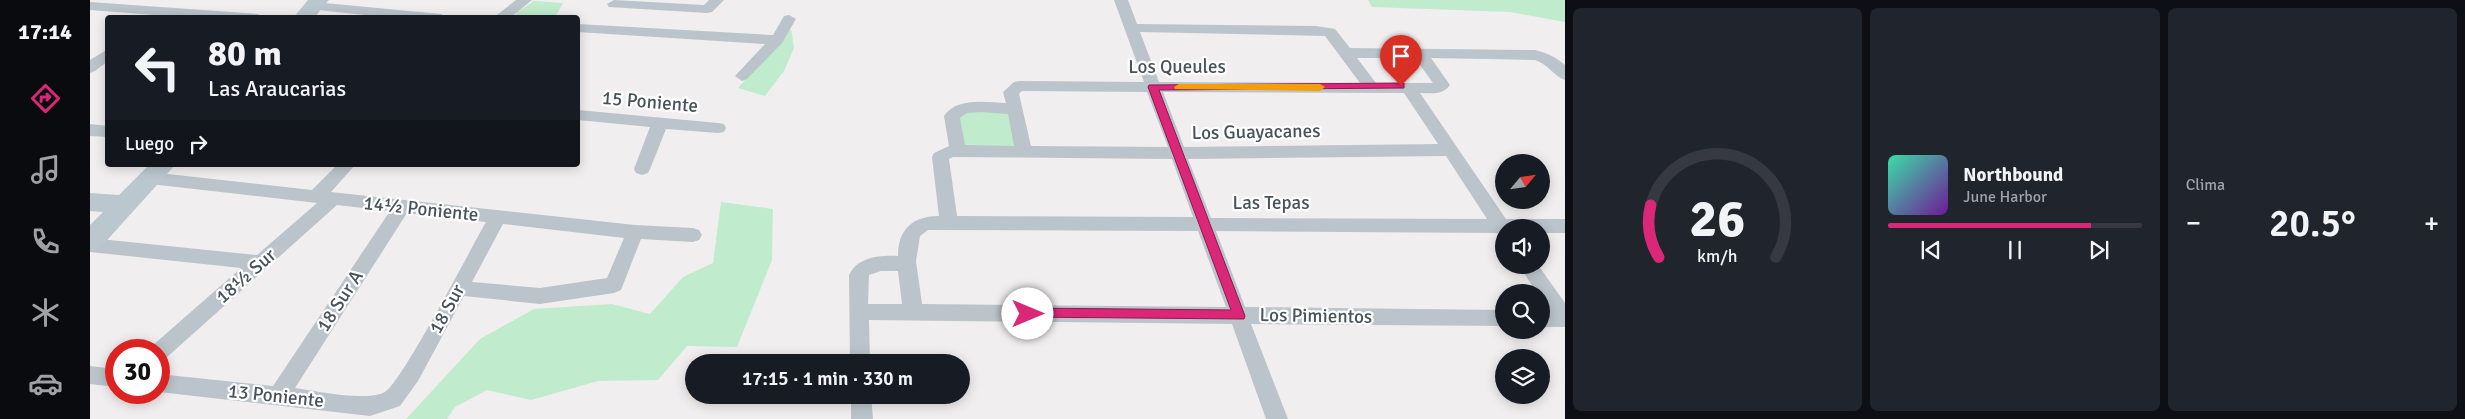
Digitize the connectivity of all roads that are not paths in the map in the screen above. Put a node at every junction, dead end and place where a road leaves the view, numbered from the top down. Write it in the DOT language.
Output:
graph roads {
  1 [pos="171,0"];
  2 [pos="405,0"];
  3 [pos="525,0"];
  4 [pos="1121,0"];
  5 [pos="614,4"];
  6 [pos="712,5"];
  7 [pos="90,6"];
  8 [pos="312,8"];
  9 [pos="154,14"];
  10 [pos="180,15"];
  11 [pos="393,15"];
  12 [pos="504,15"];
  13 [pos="789,19"];
  14 [pos="580,28"];
  15 [pos="1130,28"];
  16 [pos="777,40"];
  17 [pos="1347,53"];
  18 [pos="1419,53"];
  19 [pos="1565,75"];
  20 [pos="742,76"];
  21 [pos="1153,87"];
  22 [pos="1408,87"];
  23 [pos="1371,88"];
  24 [pos="1014,109"];
  25 [pos="580,118"];
  26 [pos="660,123"];
  27 [pos="718,128"];
  28 [pos="90,130"];
  29 [pos="105,132"];
  30 [pos="1449,150"];
  31 [pos="951,152"];
  32 [pos="1024,152"];
  33 [pos="1178,153"];
  34 [pos="346,167"];
  35 [pos="642,168"];
  36 [pos="157,172"];
  37 [pos="324,198"];
  38 [pos="90,202"];
  39 [pos="125,205"];
  40 [pos="402,207"];
  41 [pos="498,217"];
  42 [pos="1496,219"];
  43 [pos="949,222"];
  44 [pos="1206,224"];
  45 [pos="1550,226"];
  46 [pos="1565,226"];
  47 [pos="1495,228"];
  48 [pos="635,232"];
  49 [pos="94,235"];
  50 [pos="693,235"];
  51 [pos="261,263"];
  52 [pos="908,264"];
  53 [pos="1534,274"];
  54 [pos="459,288"];
  55 [pos="859,312"];
  56 [pos="913,312"];
  57 [pos="1239,316"];
  58 [pos="1495,318"];
  59 [pos="1550,319"];
  60 [pos="1565,319"];
  61 [pos="170,342"];
  62 [pos="860,354"];
  63 [pos="90,375"];
  64 [pos="105,377"];
  65 [pos="170,384"];
  66 [pos="278,396"];
  67 [pos="393,399"];
  68 [pos="861,404"];
  69 [pos="862,419"];
  70 [pos="1277,419"];
  1 -- 9 [label="street"];
  2 -- 11 [label="street"];
  3 -- 12 [label="street"];
  4 -- 15 [label="street"];
  5 -- 6 [label="street"];
  7 -- 9 [label="street"];
  8 -- 11 [label="street"];
  9 -- 10 [label="street"];
  13 -- 16 [label="street"];
  14 -- 16 [label="street"];
  15 -- 17 [label="street"];
  15 -- 21 [label="street"];
  16 -- 20 [label="street"];
  17 -- 18 [label="street"];
  17 -- 23 [label="street"];
  18 -- 19 [label="street"];
  18 -- 22 [label="street, Los Queules"];
  21 -- 23 [label="street, Los Queules"];
  21 -- 24 [label="street, Los Queules"];
  21 -- 33 [label="street"];
  22 -- 23 [label="street, Los Queules"];
  22 -- 30 [label="street"];
  24 -- 31 [label="street"];
  24 -- 32 [label="street, Los Queules"];
  25 -- 26 [label="street, 15 Poniente"];
  26 -- 27 [label="street, 15 Poniente"];
  26 -- 35 [label="street"];
  28 -- 29 [label="street"];
  30 -- 33 [label="street, Los Guayacanes"];
  30 -- 42 [label="street"];
  31 -- 32 [label="street, Los Guayacanes"];
  31 -- 43 [label="street"];
  32 -- 33 [label="street, Los Guayacanes"];
  33 -- 44 [label="street"];
  34 -- 37 [label="street, 18½ Sur"];
  36 -- 37 [label="street, 14½ Poniente"];
  36 -- 39 [label="street"];
  37 -- 40 [label="street, 14½ Poniente"];
  37 -- 51 [label="street, 18½ Sur"];
  38 -- 39 [label="street"];
  39 -- 49 [label="street"];
  40 -- 41 [label="street, 14½ Poniente"];
  40 -- 66 [label="street, 18 Sur A"];
  41 -- 48 [label="street, 14½ Poniente"];
  41 -- 54 [label="street, 18 Sur"];
  43 -- 44 [label="street, Las Tepas"];
  43 -- 52 [label="street, Las Tepas"];
  44 -- 47 [label="street, Las Tepas"];
  44 -- 57 [label="street"];
  45 -- 46 [label="street, Las Tepas"];
  48 -- 50 [label="street, 14½ Poniente"];
  48 -- 54 [label="street"];
  49 -- 51 [label="street"];
  51 -- 61 [label="street, 18½ Sur"];
  52 -- 55 [label="street"];
  52 -- 56 [label="street"];
  53 -- 60 [label="street"];
  54 -- 67 [label="street, 18 Sur"];
  55 -- 56 [label="street, Los Pimientos"];
  55 -- 62 [label="street"];
  56 -- 57 [label="street, Los Pimientos"];
  57 -- 58 [label="street, Los Pimientos"];
  57 -- 70 [label="street"];
  59 -- 60 [label="street"];
  63 -- 64 [label="street"];
  65 -- 66 [label="street, 13 Poniente"];
  66 -- 67 [label="street, 13 Poniente"];
  68 -- 69 [label="street"];
}
